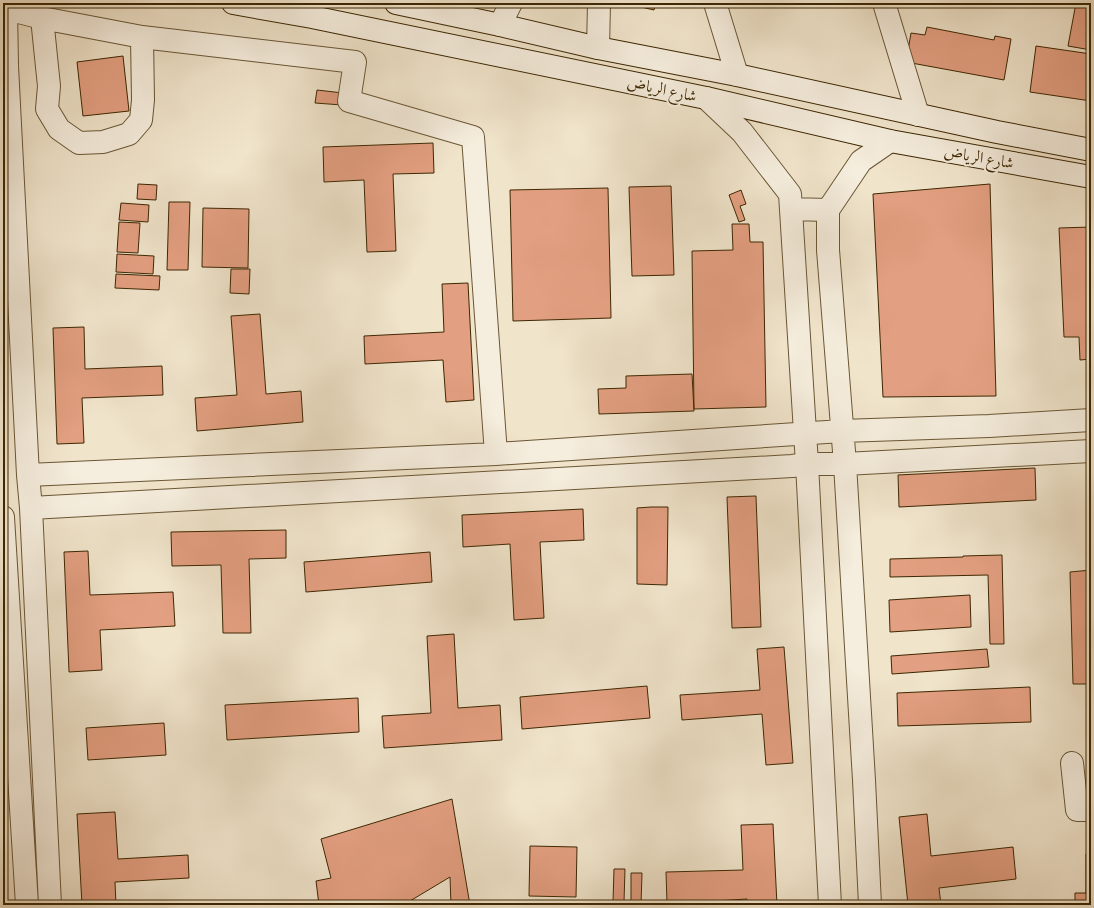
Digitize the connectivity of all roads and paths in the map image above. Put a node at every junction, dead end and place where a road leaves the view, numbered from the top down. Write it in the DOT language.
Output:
graph roads {
  1 [pos="233,3"];
  2 [pos="396,3"];
  3 [pos="511,3"];
  4 [pos="599,3"];
  5 [pos="715,3"];
  6 [pos="884,3"];
  7 [pos="5,9"];
  8 [pos="458,9"];
  9 [pos="312,10"];
  10 [pos="42,18"];
  11 [pos="500,25"];
  12 [pos="142,37"];
  13 [pos="598,48"];
  14 [pos="737,76"];
  15 [pos="706,98"];
  16 [pos="918,115"];
  17 [pos="890,140"];
  18 [pos="1091,150"];
  19 [pos="1091,177"];
  20 [pos="791,210"];
  21 [pos="828,210"];
  22 [pos="1091,420"];
  23 [pos="842,431"];
  24 [pos="804,434"];
  25 [pos="1091,452"];
  26 [pos="496,454"];
  27 [pos="807,464"];
  28 [pos="845,464"];
  29 [pos="28,474"];
  30 [pos="31,508"];
  31 [pos="3,517"];
  32 [pos="1072,762"];
  33 [pos="1091,810"];
  34 [pos="27,905"];
  35 [pos="50,905"];
  36 [pos="830,905"];
  37 [pos="870,905"];
  1 -- 9 [label="street, شارع الرياض"];
  2 -- 8 [label="street, شارع الرياض"];
  3 -- 11 [label="street"];
  4 -- 13 [label="street"];
  5 -- 14 [label="street"];
  6 -- 16 [label="street"];
  7 -- 10 [label="street"];
  7 -- 29 [label="street"];
  8 -- 11 [label="street, شارع الرياض"];
  9 -- 15 [label="street, شارع الرياض"];
  10 -- 12 [label="street"];
  10 -- 12 [label="street"];
  11 -- 13 [label="street, شارع الرياض"];
  12 -- 26 [label="street"];
  13 -- 14 [label="street, شارع الرياض"];
  14 -- 16 [label="street, شارع الرياض"];
  15 -- 17 [label="street, شارع الرياض"];
  15 -- 20 [label="street"];
  16 -- 18 [label="street, شارع الرياض"];
  17 -- 19 [label="street, شارع الرياض"];
  17 -- 21 [label="street"];
  20 -- 21 [label="street"];
  20 -- 24 [label="street"];
  21 -- 23 [label="street"];
  22 -- 23 [label="street"];
  23 -- 24 [label="street"];
  23 -- 28 [label="street"];
  24 -- 26 [label="street"];
  24 -- 27 [label="street"];
  25 -- 28 [label="street"];
  26 -- 29 [label="street"];
  27 -- 28 [label="street"];
  27 -- 30 [label="street"];
  27 -- 36 [label="street"];
  28 -- 37 [label="street"];
  29 -- 30 [label="street"];
  30 -- 35 [label="street"];
  31 -- 34 [label="street"];
  32 -- 33 [label="street"];
}
